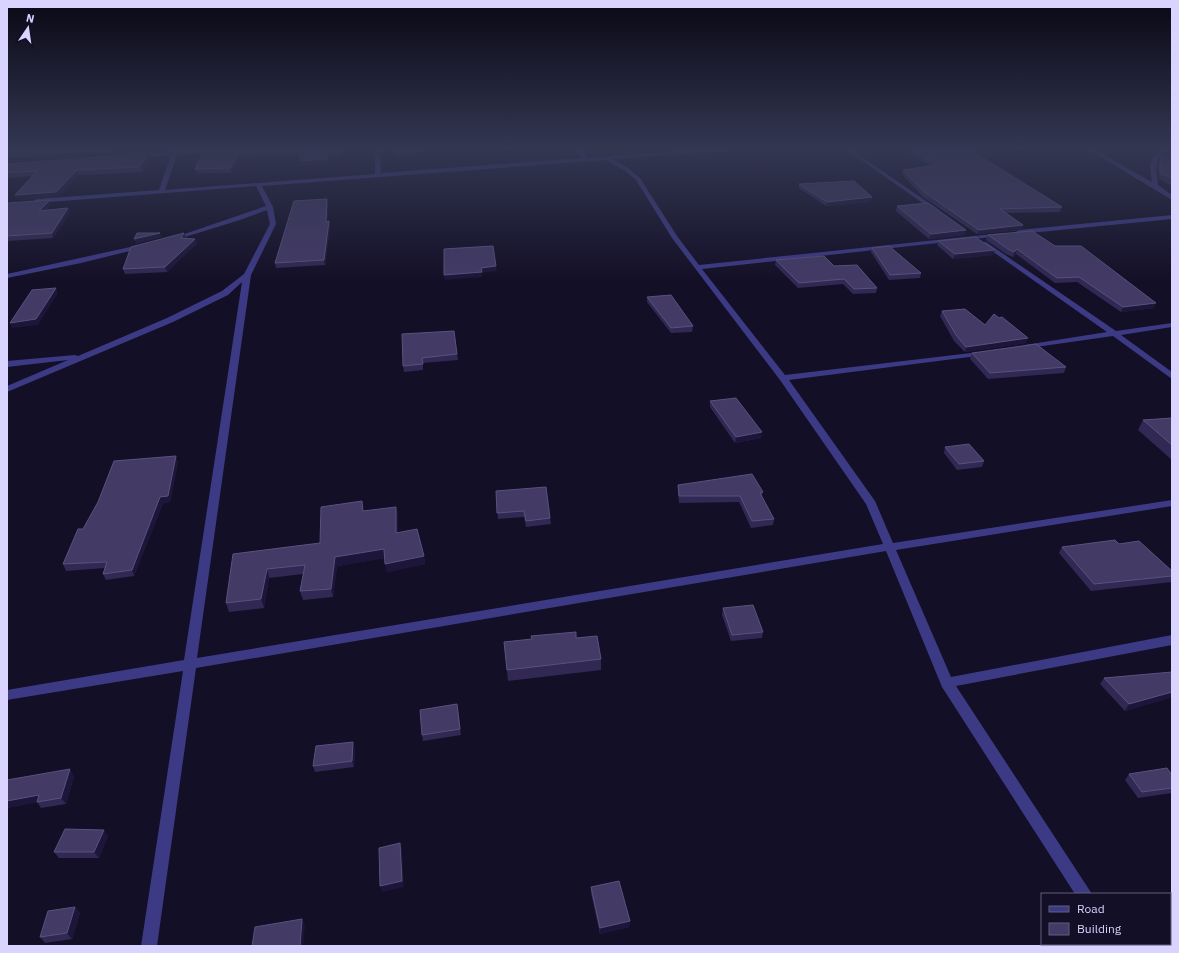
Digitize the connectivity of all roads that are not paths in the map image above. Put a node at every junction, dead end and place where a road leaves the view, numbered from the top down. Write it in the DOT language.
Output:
graph roads {
  1 [pos="144,192"];
  2 [pos="262,192"];
  3 [pos="647,192"];
  4 [pos="910,192"];
  5 [pos="30,202"];
  6 [pos="270,207"];
  7 [pos="942,215"];
  8 [pos="1172,216"];
  9 [pos="968,232"];
  10 [pos="1014,233"];
  11 [pos="1006,234"];
  12 [pos="975,237"];
  13 [pos="168,240"];
  14 [pos="154,244"];
  15 [pos="697,267"];
  16 [pos="248,274"];
  17 [pos="7,276"];
  18 [pos="1172,325"];
  19 [pos="1115,334"];
  20 [pos="1017,349"];
  21 [pos="995,352"];
  22 [pos="85,356"];
  23 [pos="7,364"];
  24 [pos="1172,376"];
  25 [pos="783,378"];
  26 [pos="7,389"];
  27 [pos="1172,503"];
  28 [pos="889,547"];
  29 [pos="1172,640"];
  30 [pos="190,665"];
  31 [pos="948,682"];
  32 [pos="7,695"];
  33 [pos="1083,893"];
  34 [pos="149,946"];
  1 -- 5 [label="street"];
  2 -- 6 [label="street"];
  3 -- 15 [label="street"];
  4 -- 7 [label="street"];
  6 -- 13 [label="street"];
  6 -- 16 [label="street"];
  8 -- 10 [label="street"];
  9 -- 12 [label="street"];
  11 -- 12 [label="street"];
  12 -- 15 [label="street"];
  12 -- 19 [label="street"];
  14 -- 17 [label="street"];
  15 -- 25 [label="street"];
  16 -- 22 [label="street"];
  16 -- 30 [label="street"];
  18 -- 19 [label="street"];
  19 -- 20 [label="street"];
  19 -- 24 [label="street"];
  21 -- 25 [label="street"];
  22 -- 23 [label="street"];
  22 -- 26 [label="street"];
  25 -- 28 [label="street"];
  27 -- 28 [label="street"];
  28 -- 30 [label="street"];
  28 -- 31 [label="street"];
  29 -- 31 [label="street"];
  30 -- 32 [label="street"];
  30 -- 34 [label="street"];
  31 -- 33 [label="street"];
}
